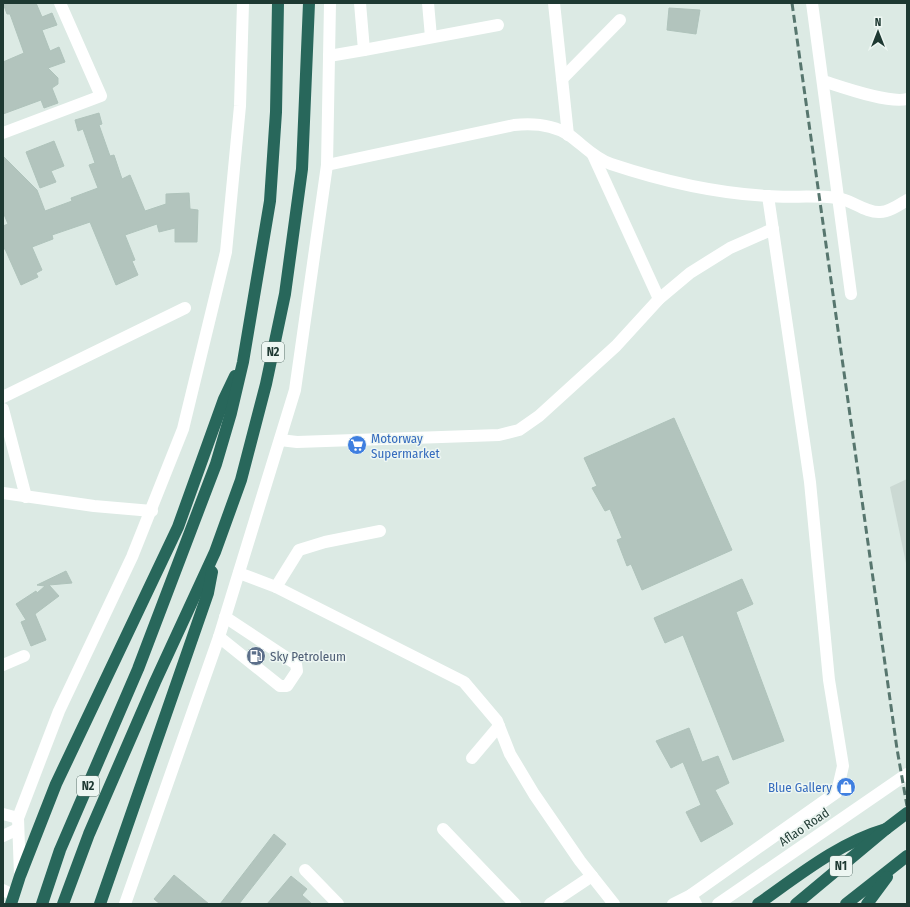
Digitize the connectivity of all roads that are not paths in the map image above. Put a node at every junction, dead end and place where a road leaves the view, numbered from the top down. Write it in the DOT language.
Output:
graph roads {
  1 [pos="60,3"];
  2 [pos="243,3"];
  3 [pos="278,3"];
  4 [pos="309,3"];
  5 [pos="330,3"];
  6 [pos="360,3"];
  7 [pos="428,3"];
  8 [pos="554,3"];
  9 [pos="812,3"];
  10 [pos="620,20"];
  11 [pos="498,25"];
  12 [pos="431,37"];
  13 [pos="364,50"];
  14 [pos="329,56"];
  15 [pos="562,79"];
  16 [pos="823,81"];
  17 [pos="907,99"];
  18 [pos="3,133"];
  19 [pos="568,135"];
  20 [pos="593,155"];
  21 [pos="327,165"];
  22 [pos="768,196"];
  23 [pos="838,198"];
  24 [pos="907,200"];
  25 [pos="773,229"];
  26 [pos="851,294"];
  27 [pos="659,299"];
  28 [pos="186,308"];
  29 [pos="244,362"];
  30 [pos="3,397"];
  31 [pos="3,409"];
  32 [pos="280,440"];
  33 [pos="3,493"];
  34 [pos="26,497"];
  35 [pos="152,510"];
  36 [pos="380,531"];
  37 [pos="216,552"];
  38 [pos="239,573"];
  39 [pos="276,587"];
  40 [pos="225,617"];
  41 [pos="219,637"];
  42 [pos="24,656"];
  43 [pos="3,665"];
  44 [pos="499,726"];
  45 [pos="472,758"];
  46 [pos="907,774"];
  47 [pos="907,813"];
  48 [pos="3,814"];
  49 [pos="18,824"];
  50 [pos="886,828"];
  51 [pos="443,829"];
  52 [pos="3,836"];
  53 [pos="907,856"];
  54 [pos="896,864"];
  55 [pos="305,870"];
  56 [pos="20,876"];
  57 [pos="592,876"];
  58 [pos="9,896"];
  59 [pos="693,899"];
  60 [pos="42,904"];
  61 [pos="63,904"];
  62 [pos="100,904"];
  63 [pos="125,904"];
  64 [pos="338,904"];
  65 [pos="515,904"];
  66 [pos="550,904"];
  67 [pos="614,904"];
  68 [pos="673,904"];
  69 [pos="718,904"];
  70 [pos="758,904"];
  71 [pos="796,904"];
  72 [pos="846,904"];
  73 [pos="867,904"];
  1 -- 18 [label="street"];
  2 -- 35 [label="street"];
  3 -- 29 [label="highway, N2"];
  4 -- 37 [label="highway, N2"];
  5 -- 14 [label="street"];
  6 -- 13 [label="street"];
  7 -- 12 [label="street"];
  8 -- 15 [label="street"];
  9 -- 16 [label="street"];
  10 -- 15 [label="street"];
  11 -- 12 [label="street"];
  12 -- 13 [label="street"];
  13 -- 14 [label="street"];
  14 -- 21 [label="street"];
  15 -- 19 [label="street"];
  16 -- 17 [label="street"];
  16 -- 23 [label="street"];
  19 -- 20 [label="street"];
  19 -- 21 [label="street"];
  20 -- 22 [label="street"];
  20 -- 27 [label="street"];
  21 -- 32 [label="street"];
  22 -- 23 [label="street"];
  22 -- 25 [label="street"];
  23 -- 24 [label="street"];
  23 -- 26 [label="street"];
  25 -- 27 [label="street"];
  25 -- 59 [label="street"];
  27 -- 32 [label="street"];
  28 -- 30 [label="street"];
  29 -- 56 [label="highway"];
  29 -- 60 [label="highway, N2"];
  31 -- 34 [label="street"];
  32 -- 38 [label="street"];
  33 -- 34 [label="street"];
  34 -- 35 [label="street"];
  35 -- 49 [label="street"];
  36 -- 39 [label="street"];
  37 -- 61 [label="highway, N2"];
  37 -- 62 [label="highway"];
  38 -- 39 [label="street"];
  38 -- 40 [label="street"];
  39 -- 44 [label="street"];
  40 -- 41 [label="street"];
  40 -- 41 [label="street"];
  41 -- 63 [label="street"];
  42 -- 43 [label="street"];
  44 -- 45 [label="street"];
  44 -- 57 [label="street"];
  46 -- 69 [label="street, Aflao Road"];
  47 -- 50 [label="highway, N1"];
  48 -- 49 [label="street"];
  49 -- 52 [label="street"];
  49 -- 56 [label="street"];
  50 -- 70 [label="highway"];
  50 -- 71 [label="highway, N1"];
  51 -- 65 [label="street"];
  53 -- 54 [label="highway, N1"];
  54 -- 72 [label="highway, N1"];
  54 -- 73 [label="highway"];
  55 -- 64 [label="street"];
  56 -- 58 [label="highway"];
  57 -- 66 [label="street"];
  57 -- 67 [label="street"];
  59 -- 68 [label="street"];
}
